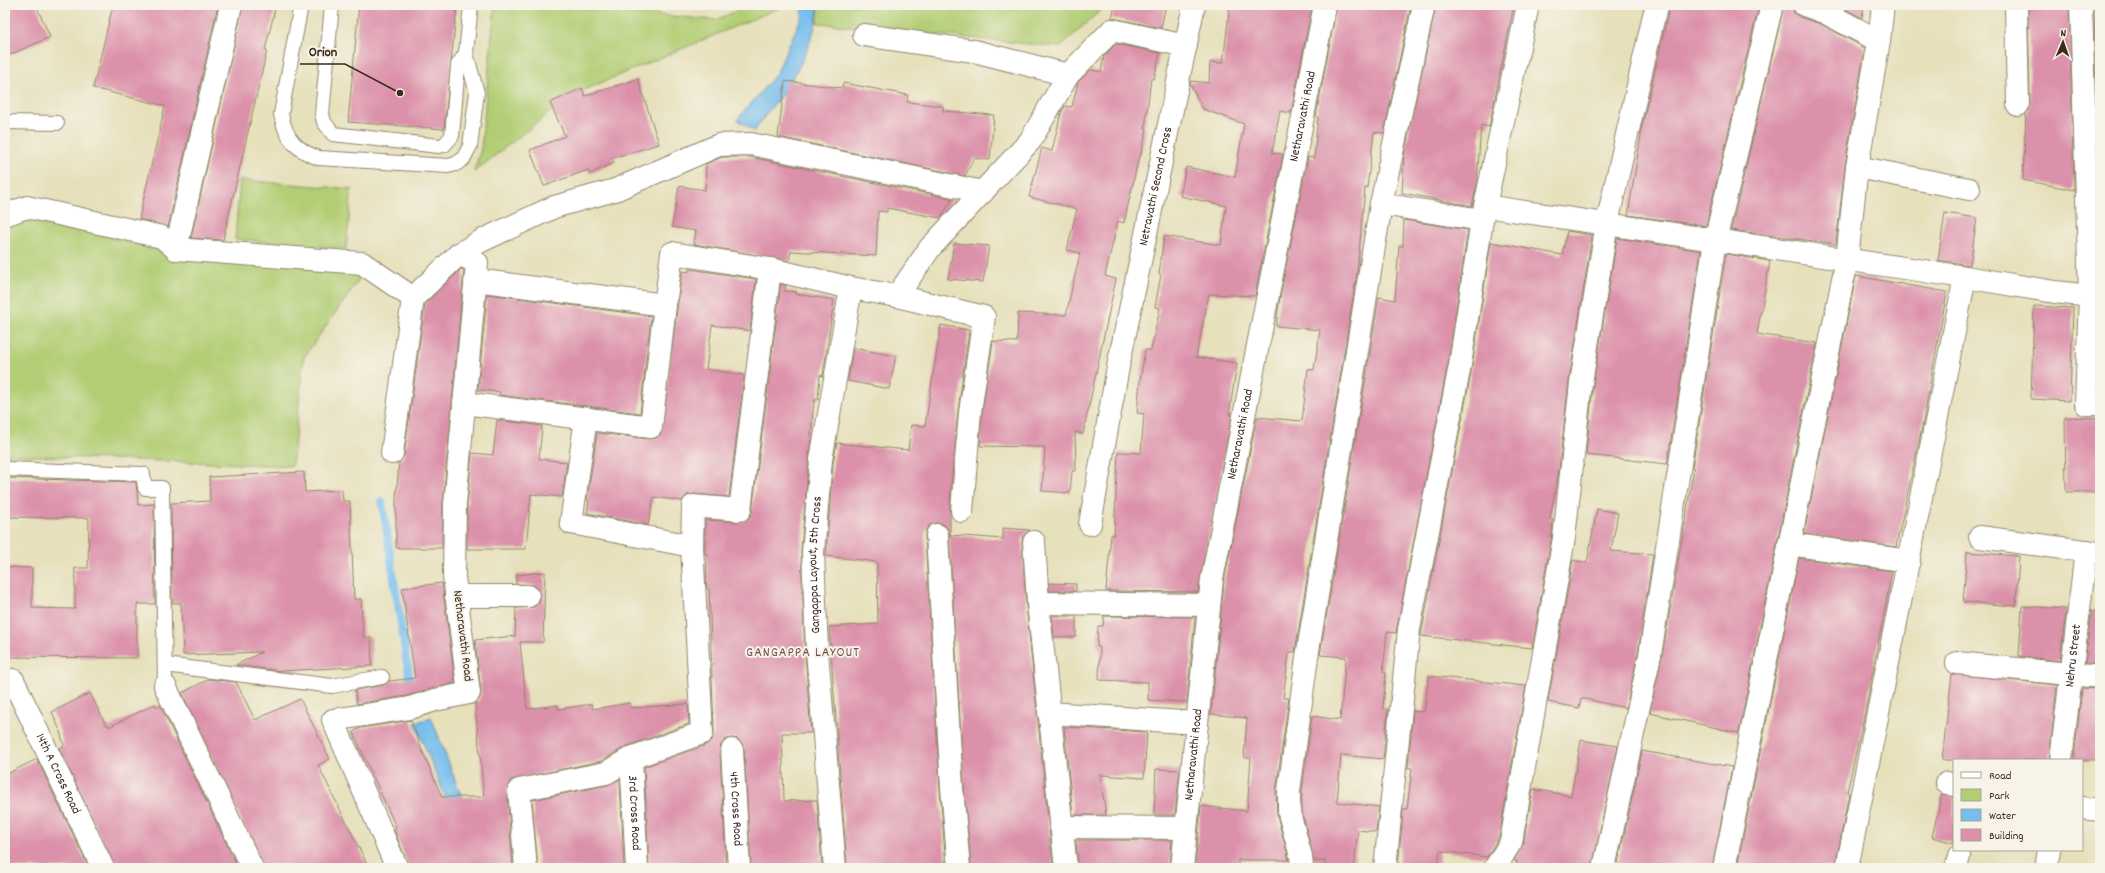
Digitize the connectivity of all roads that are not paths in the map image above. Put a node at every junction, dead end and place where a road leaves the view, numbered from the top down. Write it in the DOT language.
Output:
graph roads {
  1 [pos="230,5"];
  2 [pos="301,5"];
  3 [pos="332,5"];
  4 [pos="471,5"];
  5 [pos="1194,5"];
  6 [pos="1325,5"];
  7 [pos="1424,5"];
  8 [pos="1528,5"];
  9 [pos="1658,5"];
  10 [pos="1772,5"];
  11 [pos="1804,5"];
  12 [pos="1883,5"];
  13 [pos="2016,5"];
  14 [pos="2081,5"];
  15 [pos="864,35"];
  16 [pos="1879,41"];
  17 [pos="1186,46"];
  18 [pos="466,53"];
  19 [pos="1068,75"];
  20 [pos="2018,106"];
  21 [pos="5,122"];
  22 [pos="57,123"];
  23 [pos="1857,167"];
  24 [pos="1969,189"];
  25 [pos="983,192"];
  26 [pos="1381,204"];
  27 [pos="1483,213"];
  28 [pos="5,215"];
  29 [pos="1608,223"];
  30 [pos="2094,239"];
  31 [pos="1715,241"];
  32 [pos="176,249"];
  33 [pos="459,254"];
  34 [pos="1847,259"];
  35 [pos="770,269"];
  36 [pos="1965,277"];
  37 [pos="476,280"];
  38 [pos="851,288"];
  39 [pos="897,296"];
  40 [pos="2090,296"];
  41 [pos="413,298"];
  42 [pos="665,305"];
  43 [pos="464,403"];
  44 [pos="2100,404"];
  45 [pos="586,418"];
  46 [pos="392,453"];
  47 [pos="5,469"];
  48 [pos="962,511"];
  49 [pos="1090,524"];
  50 [pos="937,535"];
  51 [pos="1980,538"];
  52 [pos="1034,542"];
  53 [pos="1789,544"];
  54 [pos="692,546"];
  55 [pos="2093,552"];
  56 [pos="1909,560"];
  57 [pos="456,596"];
  58 [pos="528,596"];
  59 [pos="1038,603"];
  60 [pos="1209,605"];
  61 [pos="1957,663"];
  62 [pos="2073,673"];
  63 [pos="165,675"];
  64 [pos="382,677"];
  65 [pos="2100,677"];
  66 [pos="13,680"];
  67 [pos="1048,713"];
  68 [pos="1197,723"];
  69 [pos="732,750"];
  70 [pos="632,758"];
  71 [pos="2061,759"];
  72 [pos="2083,808"];
  73 [pos="2100,810"];
  74 [pos="1060,826"];
  75 [pos="1186,828"];
  76 [pos="2049,851"];
  77 [pos="103,868"];
  78 [pos="252,868"];
  79 [pos="397,868"];
  80 [pos="526,868"];
  81 [pos="637,868"];
  82 [pos="739,868"];
  83 [pos="835,868"];
  84 [pos="959,868"];
  85 [pos="1066,868"];
  86 [pos="1182,868"];
  87 [pos="1302,868"];
  88 [pos="1385,868"];
  89 [pos="1389,868"];
  90 [pos="1495,868"];
  91 [pos="1604,868"];
  92 [pos="1724,868"];
  93 [pos="1848,868"];
  94 [pos="2046,868"];
  1 -- 32 [label="street"];
  2 -- 18 [label="lane"];
  3 -- 18 [label="lane"];
  4 -- 18 [label="lane"];
  5 -- 17 [label="street, Netravathi Second Cross"];
  6 -- 60 [label="street, Netharavathi Road"];
  7 -- 26 [label="street"];
  8 -- 27 [label="street"];
  9 -- 29 [label="street"];
  10 -- 31 [label="street"];
  11 -- 16 [label="street"];
  12 -- 16 [label="street"];
  13 -- 20 [label="street"];
  14 -- 30 [label="street"];
  15 -- 19 [label="street"];
  16 -- 23 [label="street"];
  17 -- 19 [label="street"];
  17 -- 49 [label="street, Netravathi Second Cross"];
  19 -- 25 [label="street"];
  21 -- 22 [label="lane"];
  23 -- 24 [label="street"];
  23 -- 34 [label="street"];
  25 -- 33 [label="street"];
  25 -- 39 [label="street"];
  26 -- 27 [label="street"];
  26 -- 87 [label="street"];
  27 -- 29 [label="street"];
  27 -- 88 [label="street"];
  28 -- 32 [label="street"];
  29 -- 31 [label="street"];
  29 -- 90 [label="street"];
  30 -- 40 [label="street"];
  31 -- 34 [label="street"];
  31 -- 91 [label="street"];
  32 -- 41 [label="street"];
  33 -- 37 [label="street, Netharavathi Road"];
  33 -- 41 [label="street"];
  34 -- 36 [label="street"];
  34 -- 53 [label="street"];
  35 -- 38 [label="street"];
  35 -- 42 [label="street"];
  35 -- 54 [label="street"];
  36 -- 40 [label="street"];
  36 -- 56 [label="street"];
  37 -- 42 [label="street"];
  37 -- 43 [label="street, Netharavathi Road"];
  38 -- 39 [label="street"];
  38 -- 83 [label="street, Gangappa Layout, 5th Cross"];
  39 -- 48 [label="street"];
  40 -- 44 [label="street"];
  41 -- 46 [label="street"];
  42 -- 45 [label="street"];
  43 -- 45 [label="street"];
  43 -- 57 [label="street, Netharavathi Road"];
  45 -- 54 [label="street"];
  47 -- 63 [label="lane"];
  50 -- 84 [label="street"];
  51 -- 55 [label="street"];
  52 -- 59 [label="street"];
  53 -- 56 [label="street"];
  53 -- 92 [label="street"];
  54 -- 70 [label="street"];
  55 -- 62 [label="street, Nehru Street"];
  56 -- 93 [label="street"];
  57 -- 58 [label="street"];
  57 -- 79 [label="street, Netharavathi Road"];
  59 -- 60 [label="street"];
  59 -- 67 [label="street"];
  60 -- 68 [label="street, Netharavathi Road"];
  61 -- 62 [label="street"];
  62 -- 65 [label="street"];
  62 -- 71 [label="street, Nehru Street"];
  63 -- 64 [label="lane"];
  63 -- 78 [label="street"];
  66 -- 77 [label="street, 14th A Cross Road"];
  67 -- 68 [label="street"];
  67 -- 74 [label="street"];
  68 -- 75 [label="street, Netharavathi Road"];
  69 -- 82 [label="street, 4th Cross Road"];
  70 -- 80 [label="street"];
  70 -- 81 [label="street, 3rd Cross Road"];
  72 -- 73 [label="street"];
  74 -- 75 [label="street"];
  74 -- 85 [label="street"];
  75 -- 86 [label="street, Netharavathi Road"];
  76 -- 94 [label="street"];
  88 -- 89 [label="street"];
}
